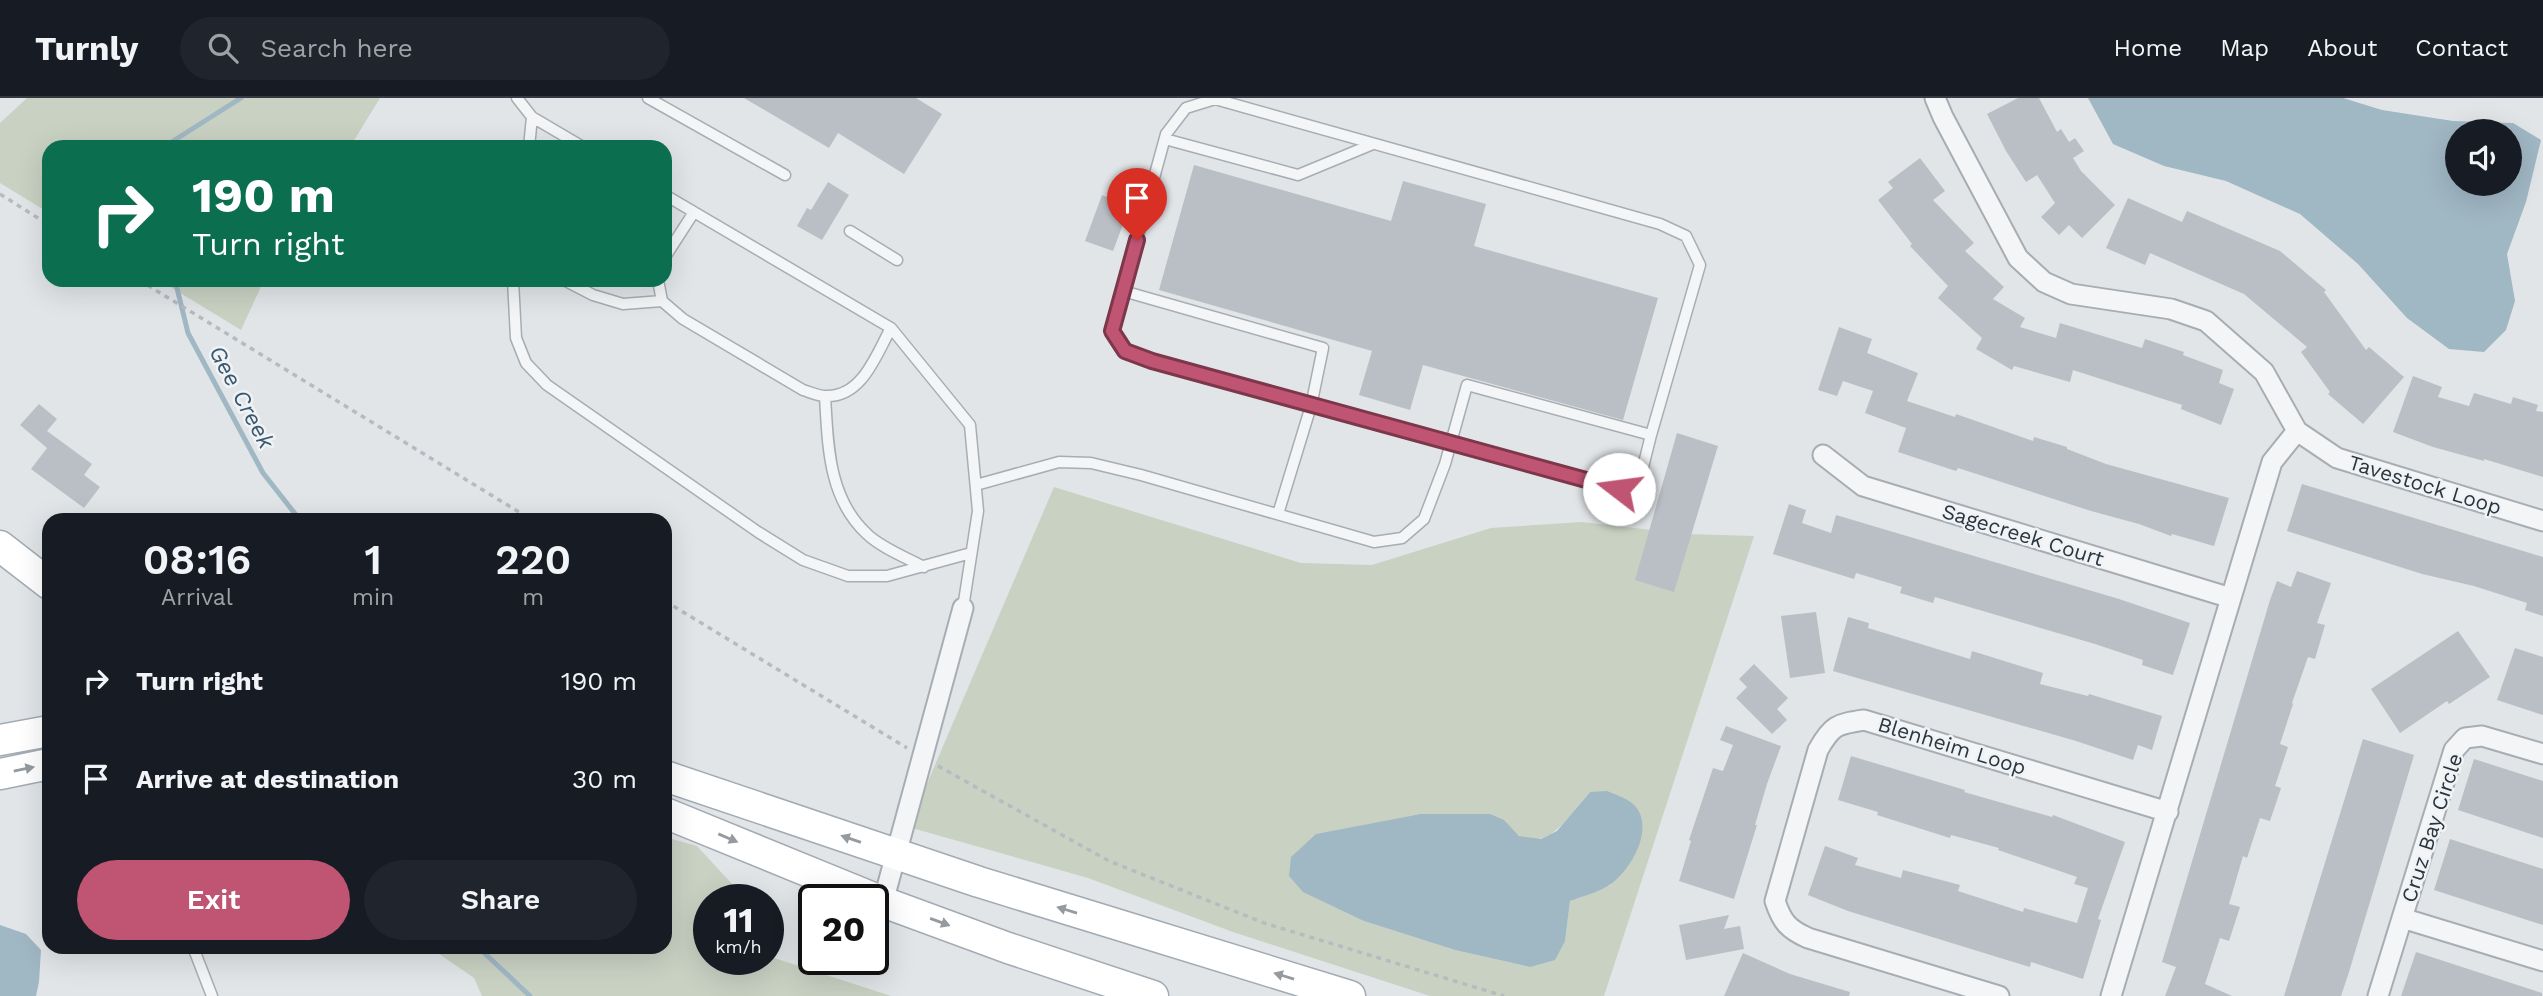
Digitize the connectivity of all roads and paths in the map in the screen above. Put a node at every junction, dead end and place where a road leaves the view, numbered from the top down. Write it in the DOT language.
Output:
graph roads {
  1 [pos="517,98"];
  2 [pos="648,98"];
  3 [pos="1936,98"];
  4 [pos="532,117"];
  5 [pos="1165,139"];
  6 [pos="529,140"];
  7 [pos="571,140"];
  8 [pos="1373,144"];
  9 [pos="785,175"];
  10 [pos="0,194"];
  11 [pos="672,199"];
  12 [pos="694,212"];
  13 [pos="42,221"];
  14 [pos="850,231"];
  15 [pos="672,246"];
  16 [pos="897,260"];
  17 [pos="151,287"];
  18 [pos="513,287"];
  19 [pos="578,287"];
  20 [pos="660,287"];
  21 [pos="1123,290"];
  22 [pos="663,301"];
  23 [pos="891,328"];
  24 [pos="825,396"];
  25 [pos="1311,405"];
  26 [pos="2297,430"];
  27 [pos="1651,435"];
  28 [pos="1451,444"];
  29 [pos="1824,455"];
  30 [pos="976,485"];
  31 [pos="521,513"];
  32 [pos="1278,514"];
  33 [pos="2543,521"];
  34 [pos="0,546"];
  35 [pos="971,553"];
  36 [pos="924,567"];
  37 [pos="42,579"];
  38 [pos="2231,598"];
  39 [pos="672,605"];
  40 [pos="962,608"];
  41 [pos="906,748"];
  42 [pos="2543,754"];
  43 [pos="42,765"];
  44 [pos="938,766"];
  45 [pos="0,774"];
  46 [pos="672,778"];
  47 [pos="2168,812"];
  48 [pos="672,816"];
  49 [pos="894,854"];
  50 [pos="839,884"];
  51 [pos="887,884"];
  52 [pos="889,904"];
  53 [pos="2402,918"];
  54 [pos="196,954"];
  55 [pos="2543,961"];
  56 [pos="212,996"];
  57 [pos="1153,996"];
  58 [pos="1350,996"];
  59 [pos="1504,996"];
  60 [pos="1999,996"];
  61 [pos="2111,996"];
  62 [pos="2378,996"];
  1 -- 4 [label="lane"];
  2 -- 9 [label="lane"];
  3 -- 26 [label="street, Tavestock Loop"];
  4 -- 6 [label="lane"];
  4 -- 7 [label="lane"];
  5 -- 8 [label="lane"];
  5 -- 8 [label="lane"];
  5 -- 21 [label="lane"];
  8 -- 27 [label="lane"];
  10 -- 13 [label="path"];
  11 -- 12 [label="lane"];
  12 -- 15 [label="lane"];
  12 -- 23 [label="lane"];
  14 -- 16 [label="lane"];
  17 -- 31 [label="path"];
  18 -- 36 [label="lane"];
  19 -- 22 [label="lane"];
  20 -- 22 [label="lane"];
  21 -- 25 [label="lane"];
  21 -- 25 [label="lane"];
  22 -- 24 [label="lane"];
  23 -- 24 [label="lane"];
  23 -- 30 [label="lane"];
  24 -- 36 [label="lane"];
  25 -- 28 [label="lane"];
  25 -- 32 [label="lane"];
  26 -- 33 [label="street, Tavestock Loop"];
  26 -- 38 [label="street"];
  27 -- 28 [label="lane"];
  27 -- 28 [label="lane"];
  28 -- 32 [label="lane"];
  29 -- 38 [label="street, Sagecreek Court"];
  30 -- 32 [label="lane"];
  30 -- 35 [label="lane"];
  34 -- 37 [label="main road"];
  35 -- 36 [label="lane"];
  35 -- 40 [label="lane"];
  38 -- 47 [label="street"];
  39 -- 41 [label="path"];
  40 -- 49 [label="street"];
  42 -- 53 [label="street, Cruz Bay Circle"];
  45 -- 43 [label="main road, one-way"];
  44 -- 59 [label="path"];
  49 -- 46 [label="main road, one-way"];
  47 -- 60 [label="street, Blenheim Loop"];
  47 -- 61 [label="street"];
  48 -- 50 [label="main road, one-way"];
  49 -- 51 [label="street"];
  58 -- 49 [label="main road, one-way"];
  52 -- 57 [label="main road, one-way"];
  53 -- 55 [label="street"];
  53 -- 62 [label="street, Cruz Bay Circle"];
  54 -- 56 [label="lane"];
}
